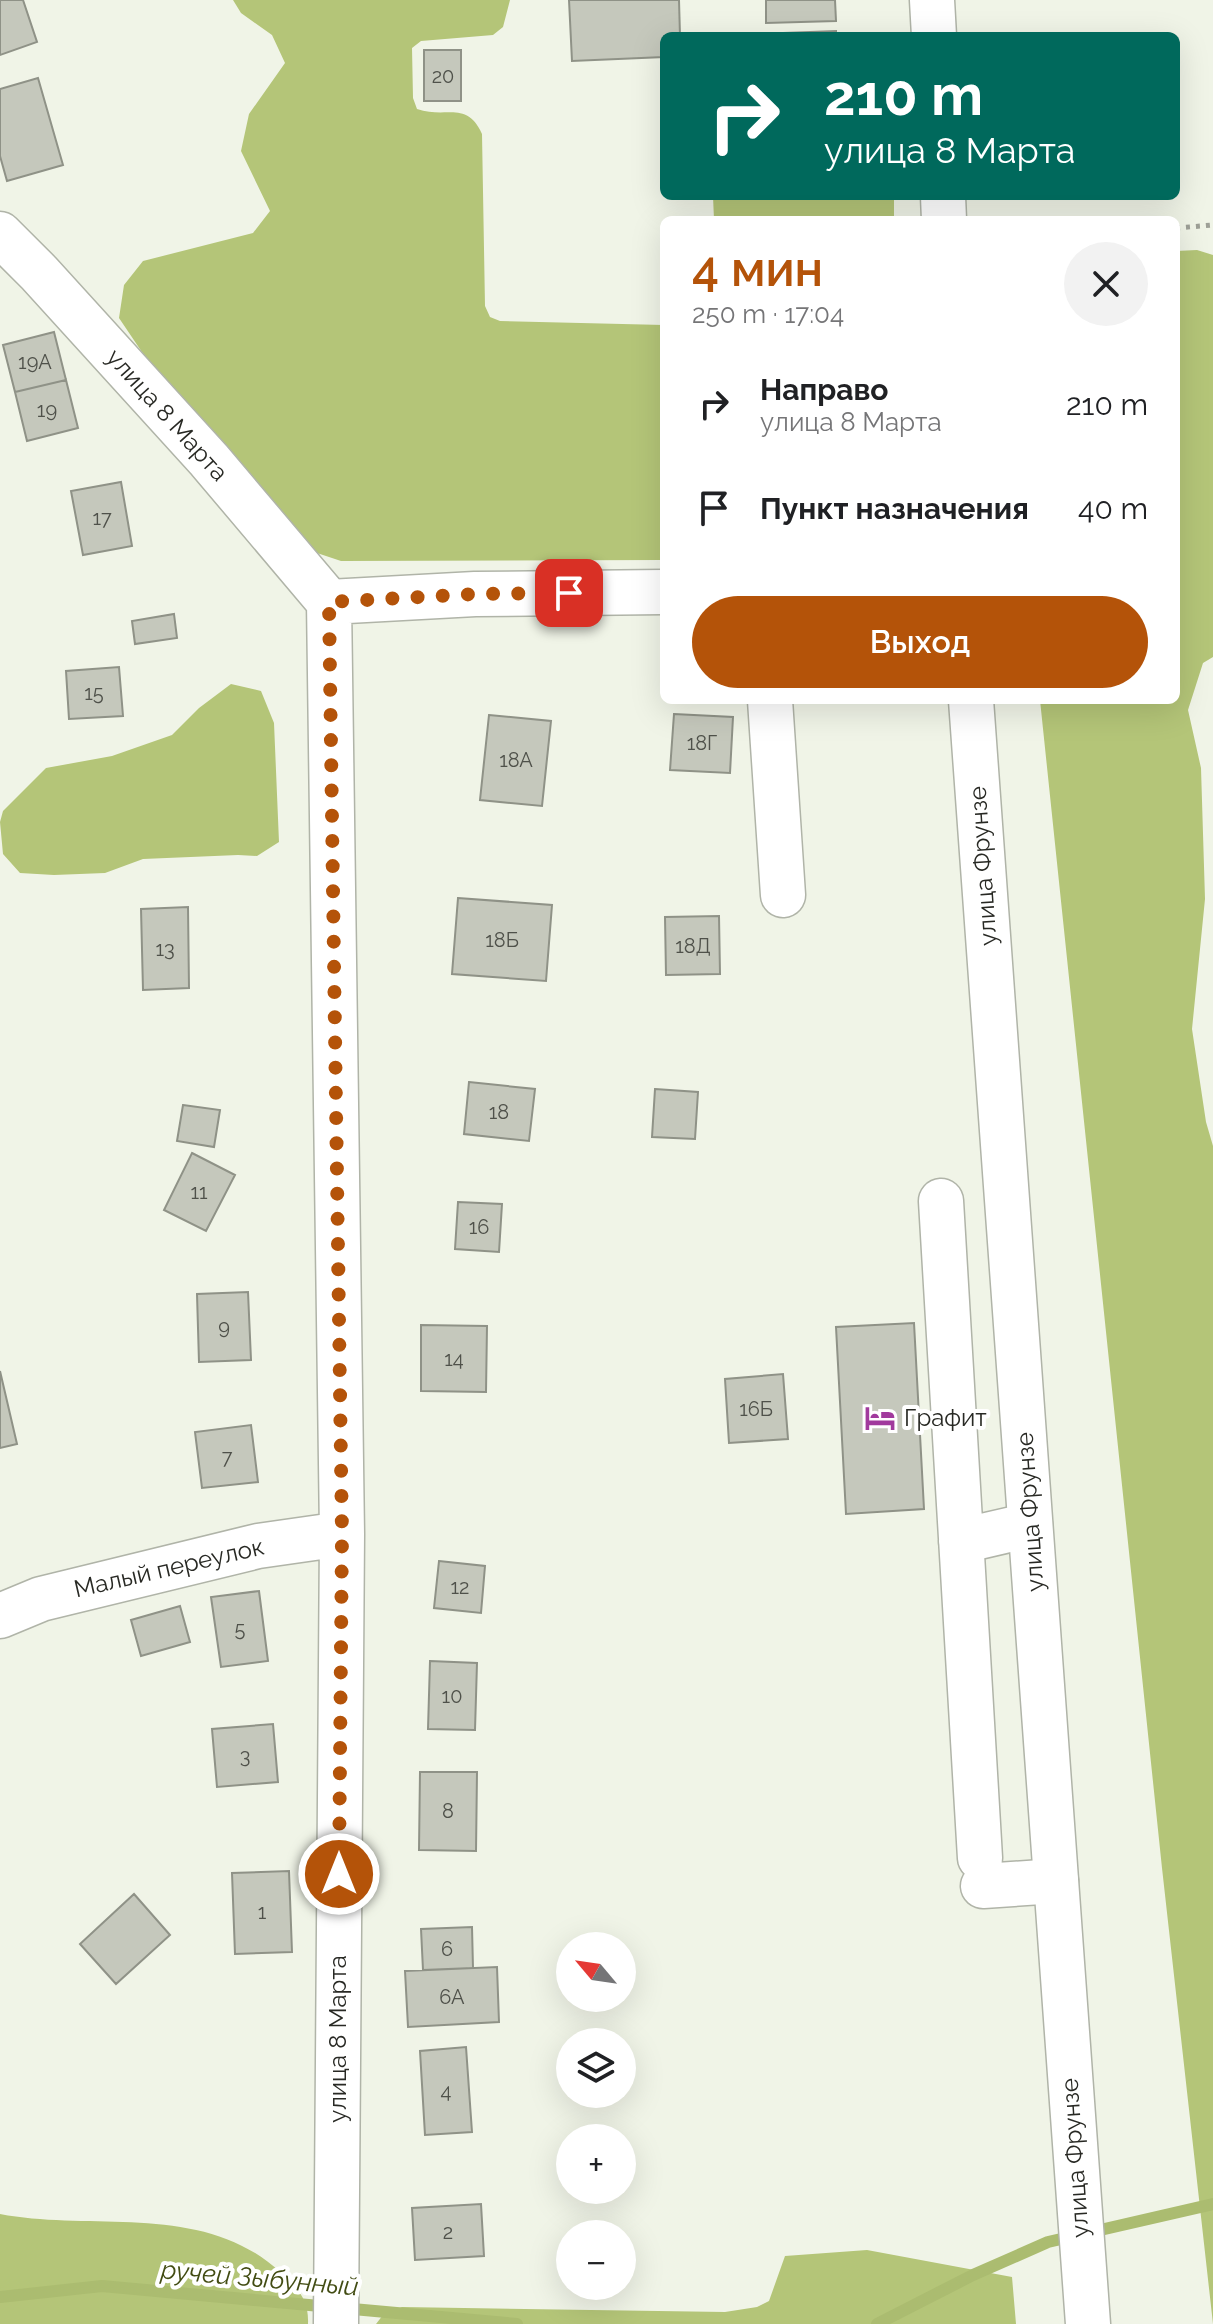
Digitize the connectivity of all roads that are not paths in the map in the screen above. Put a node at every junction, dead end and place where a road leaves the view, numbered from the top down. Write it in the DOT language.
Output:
graph roads {
  1 [pos="932,0"];
  2 [pos="934,32"];
  3 [pos="0,234"];
  4 [pos="660,592"];
  5 [pos="329,602"];
  6 [pos="770,704"];
  7 [pos="971,704"];
  8 [pos="783,895"];
  9 [pos="941,1201"];
  10 [pos="1030,1525"];
  11 [pos="342,1534"];
  12 [pos="961,1541"];
  13 [pos="0,1616"];
  14 [pos="1056,1881"];
  15 [pos="336,2324"];
  16 [pos="1088,2324"];
  1 -- 2 [label="street"];
  3 -- 5 [label="street, улица 8 Марта"];
  4 -- 5 [label="street"];
  5 -- 11 [label="street, улица 8 Марта"];
  6 -- 8 [label="street"];
  7 -- 10 [label="street, улица Фрунзе"];
  9 -- 12 [label="street"];
  10 -- 12 [label="street"];
  10 -- 14 [label="street, улица Фрунзе"];
  11 -- 13 [label="street, Малый переулок"];
  11 -- 15 [label="street, улица 8 Марта"];
  12 -- 14 [label="street"];
  14 -- 16 [label="street, улица Фрунзе"];
}
